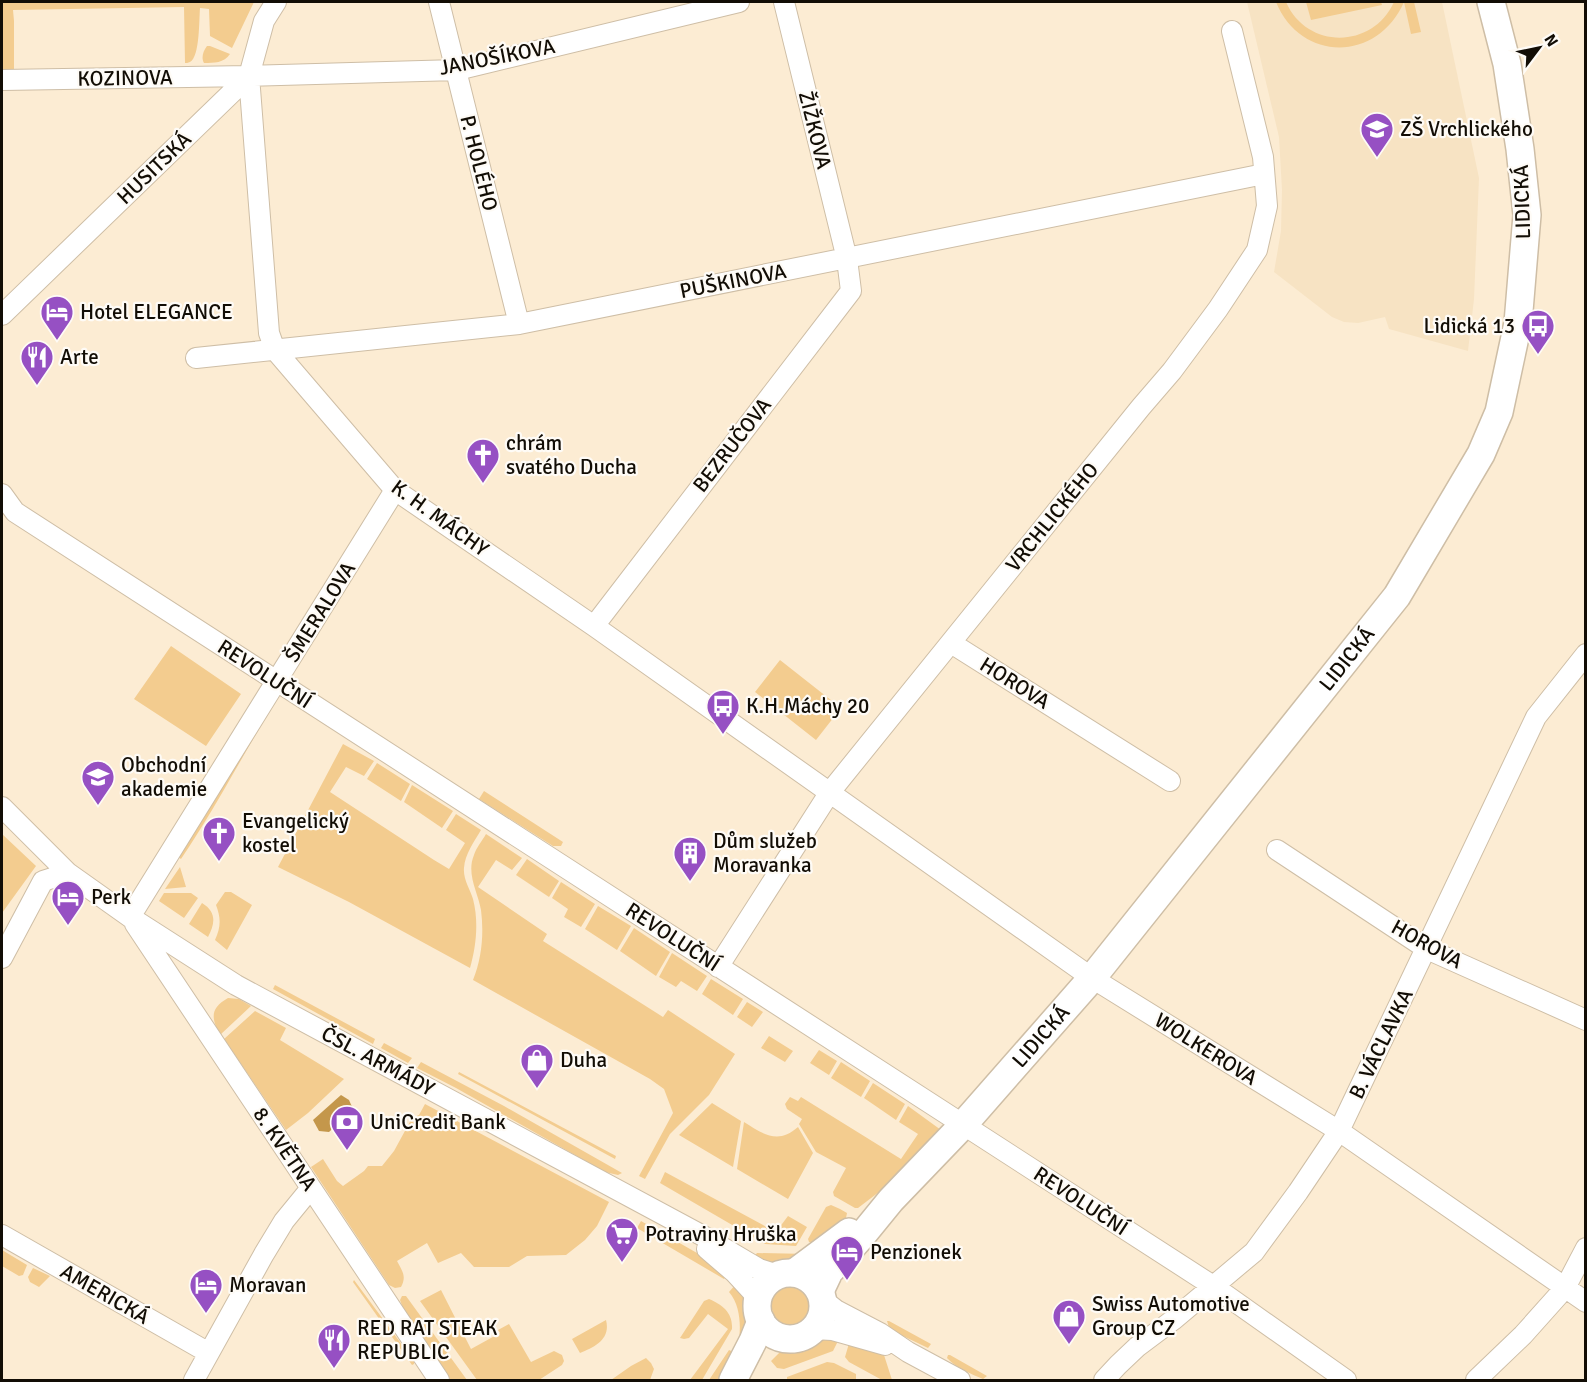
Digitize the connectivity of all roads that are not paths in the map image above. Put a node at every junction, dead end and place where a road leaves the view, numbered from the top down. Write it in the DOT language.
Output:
graph roads {
  1 [pos="276,2"];
  2 [pos="439,2"];
  3 [pos="739,2"];
  4 [pos="784,2"];
  5 [pos="1491,2"];
  6 [pos="1232,31"];
  7 [pos="457,70"];
  8 [pos="249,76"];
  9 [pos="2,80"];
  10 [pos="1264,174"];
  11 [pos="847,259"];
  12 [pos="2,315"];
  13 [pos="519,324"];
  14 [pos="275,350"];
  15 [pos="196,358"];
  16 [pos="395,490"];
  17 [pos="2,494"];
  18 [pos="594,626"];
  19 [pos="951,643"];
  20 [pos="1586,654"];
  21 [pos="277,681"];
  22 [pos="1170,782"];
  23 [pos="830,792"];
  24 [pos="5,811"];
  25 [pos="1277,850"];
  26 [pos="68,873"];
  27 [pos="130,917"];
  28 [pos="1427,949"];
  29 [pos="2,958"];
  30 [pos="718,967"];
  31 [pos="1092,978"];
  32 [pos="1586,1020"];
  33 [pos="963,1125"];
  34 [pos="1339,1131"];
  35 [pos="310,1188"];
  36 [pos="891,1200"];
  37 [pos="678,1223"];
  38 [pos="2,1235"];
  39 [pos="1586,1248"];
  40 [pos="786,1274"];
  41 [pos="1213,1286"];
  42 [pos="1565,1288"];
  43 [pos="821,1295"];
  44 [pos="1586,1302"];
  45 [pos="759,1310"];
  46 [pos="814,1329"];
  47 [pos="785,1339"];
  48 [pos="908,1352"];
  49 [pos="209,1353"];
  50 [pos="194,1380"];
  51 [pos="439,1380"];
  52 [pos="733,1380"];
  53 [pos="746,1380"];
  54 [pos="960,1380"];
  55 [pos="1104,1380"];
  56 [pos="1346,1380"];
  57 [pos="1476,1380"];
  1 -- 8 [label="street"];
  2 -- 7 [label="street, P. HOLÉHO"];
  3 -- 7 [label="street, JANOŠÍKOVA"];
  4 -- 11 [label="street, ŽIŽKOVA"];
  5 -- 31 [label="main road, LIDICKÁ"];
  6 -- 10 [label="street, VRCHLICKÉHO"];
  7 -- 8 [label="street, JANOŠÍKOVA"];
  7 -- 13 [label="street, P. HOLÉHO"];
  8 -- 9 [label="street, KOZINOVA"];
  8 -- 12 [label="street, HUSITSKÁ"];
  8 -- 14 [label="street, K. H. MÁCHY"];
  10 -- 11 [label="street, PUŠKINOVA"];
  10 -- 19 [label="street, VRCHLICKÉHO"];
  11 -- 13 [label="street, PUŠKINOVA"];
  11 -- 18 [label="street, BEZRUČOVA"];
  13 -- 14 [label="street, PUŠKINOVA"];
  14 -- 15 [label="street, PUŠKINOVA"];
  14 -- 16 [label="street, K. H. MÁCHY"];
  16 -- 18 [label="street, K. H. MÁCHY"];
  16 -- 21 [label="street, ŠMERALOVA"];
  17 -- 21 [label="street, REVOLUČNÍ"];
  18 -- 23 [label="street, K. H. MÁCHY"];
  19 -- 22 [label="street, HOROVA"];
  19 -- 23 [label="street, VRCHLICKÉHO"];
  20 -- 28 [label="street, B. VÁCLAVKA"];
  21 -- 27 [label="street, ŠMERALOVA"];
  21 -- 30 [label="street, REVOLUČNÍ"];
  23 -- 30 [label="street, VRCHLICKÉHO"];
  23 -- 31 [label="street, WOLKEROVA"];
  24 -- 26 [label="street, ČSL. ARMÁDY"];
  25 -- 28 [label="street, HOROVA"];
  26 -- 27 [label="street, ČSL. ARMÁDY"];
  26 -- 29 [label="street"];
  27 -- 35 [label="street, 8. KVĚTNA"];
  27 -- 37 [label="street, ČSL. ARMÁDY"];
  28 -- 32 [label="street, HOROVA"];
  28 -- 34 [label="street, B. VÁCLAVKA"];
  30 -- 33 [label="street, REVOLUČNÍ"];
  31 -- 33 [label="main road, LIDICKÁ"];
  31 -- 34 [label="street, WOLKEROVA"];
  33 -- 36 [label="main road, LIDICKÁ"];
  33 -- 41 [label="street, REVOLUČNÍ"];
  34 -- 41 [label="street, B. VÁCLAVKA"];
  34 -- 42 [label="street, WOLKEROVA"];
  35 -- 49 [label="street"];
  35 -- 51 [label="street, 8. KVĚTNA"];
  36 -- 40 [label="main road, LIDICKÁ"];
  36 -- 43 [label="main road, LIDICKÁ"];
  37 -- 40 [label="street, ČSL. ARMÁDY"];
  37 -- 45 [label="street, ČSL. ARMÁDY"];
  38 -- 49 [label="street, AMERICKÁ"];
  39 -- 42 [label="street"];
  40 -- 43 [label="main road"];
  40 -- 45 [label="main road"];
  41 -- 55 [label="street, B. VÁCLAVKA"];
  41 -- 56 [label="street, REVOLUČNÍ"];
  42 -- 44 [label="street, WOLKEROVA"];
  42 -- 57 [label="street"];
  43 -- 46 [label="main road"];
  43 -- 48 [label="street"];
  45 -- 47 [label="main road"];
  45 -- 52 [label="main road"];
  46 -- 47 [label="main road"];
  46 -- 48 [label="street"];
  47 -- 53 [label="main road"];
  48 -- 54 [label="street"];
  49 -- 50 [label="street"];
}
